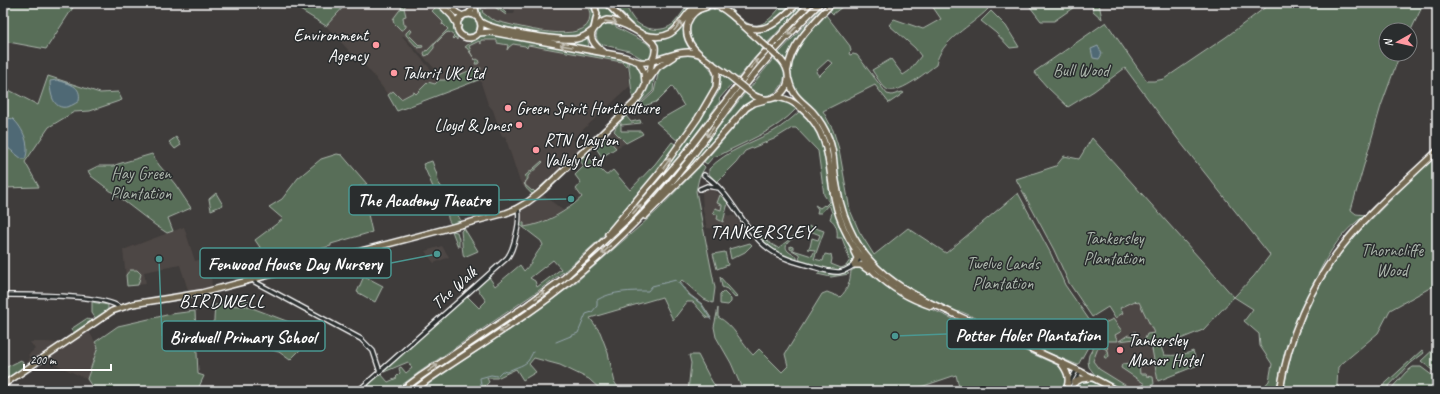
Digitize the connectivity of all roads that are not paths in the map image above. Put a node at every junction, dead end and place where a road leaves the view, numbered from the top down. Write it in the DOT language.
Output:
graph roads {
  1 [pos="439,3"];
  2 [pos="446,3"];
  3 [pos="594,3"];
  4 [pos="606,3"];
  5 [pos="798,3"];
  6 [pos="810,3"];
  7 [pos="820,3"];
  8 [pos="832,3"];
  9 [pos="477,5"];
  10 [pos="713,5"];
  11 [pos="466,15"];
  12 [pos="477,16"];
  13 [pos="481,22"];
  14 [pos="458,26"];
  15 [pos="744,26"];
  16 [pos="630,28"];
  17 [pos="593,29"];
  18 [pos="479,33"];
  19 [pos="643,35"];
  20 [pos="604,52"];
  21 [pos="679,53"];
  22 [pos="703,56"];
  23 [pos="653,61"];
  24 [pos="640,63"];
  25 [pos="713,64"];
  26 [pos="788,69"];
  27 [pos="789,80"];
  28 [pos="646,84"];
  29 [pos="775,98"];
  30 [pos="765,100"];
  31 [pos="796,101"];
  32 [pos="1437,151"];
  33 [pos="704,175"];
  34 [pos="720,188"];
  35 [pos="700,189"];
  36 [pos="518,209"];
  37 [pos="623,234"];
  38 [pos="849,234"];
  39 [pos="599,246"];
  40 [pos="862,258"];
  41 [pos="868,258"];
  42 [pos="854,266"];
  43 [pos="881,278"];
  44 [pos="254,279"];
  45 [pos="3,295"];
  46 [pos="120,308"];
  47 [pos="946,311"];
  48 [pos="1060,362"];
  49 [pos="1079,370"];
  50 [pos="380,372"];
  51 [pos="1093,378"];
  52 [pos="1074,383"];
  53 [pos="3,385"];
  54 [pos="1067,390"];
  55 [pos="358,391"];
  56 [pos="401,391"];
  57 [pos="412,391"];
  58 [pos="1117,391"];
  59 [pos="1280,391"];
  1 -- 14 [label="highway"];
  2 -- 11 [label="highway"];
  3 -- 17 [label="main road"];
  4 -- 16 [label="main road"];
  5 -- 15 [label="highway"];
  39 -- 6 [label="highway, one-way"];
  7 -- 37 [label="highway, one-way"];
  8 -- 26 [label="highway"];
  9 -- 11 [label="main road"];
  9 -- 12 [label="main road"];
  10 -- 15 [label="highway"];
  19 -- 10 [label="highway, one-way"];
  10 -- 22 [label="highway"];
  11 -- 12 [label="highway"];
  11 -- 14 [label="highway"];
  12 -- 13 [label="highway"];
  13 -- 17 [label="highway"];
  13 -- 18 [label="highway"];
  14 -- 18 [label="highway"];
  15 -- 26 [label="highway, bridge"];
  17 -- 16 [label="highway, one-way"];
  16 -- 19 [label="highway"];
  17 -- 20 [label="highway"];
  20 -- 18 [label="highway, one-way"];
  19 -- 23 [label="highway"];
  20 -- 24 [label="highway"];
  21 -- 22 [label="highway"];
  21 -- 23 [label="highway"];
  21 -- 28 [label="highway"];
  22 -- 25 [label="highway"];
  23 -- 24 [label="highway"];
  23 -- 28 [label="highway"];
  24 -- 28 [label="highway"];
  25 -- 30 [label="highway, bridge"];
  39 -- 25 [label="highway, one-way"];
  26 -- 27 [label="highway"];
  27 -- 29 [label="highway"];
  27 -- 31 [label="highway"];
  28 -- 36 [label="highway"];
  29 -- 30 [label="highway"];
  29 -- 31 [label="highway"];
  30 -- 37 [label="highway"];
  31 -- 38 [label="highway"];
  32 -- 59 [label="highway"];
  33 -- 34 [label="street"];
  34 -- 35 [label="street"];
  34 -- 42 [label="street"];
  36 -- 44 [label="highway"];
  36 -- 50 [label="street, The Walk"];
  37 -- 57 [label="highway, one-way"];
  38 -- 40 [label="highway"];
  38 -- 41 [label="highway"];
  38 -- 42 [label="highway"];
  56 -- 39 [label="highway, one-way"];
  40 -- 41 [label="highway"];
  40 -- 42 [label="street"];
  40 -- 43 [label="highway"];
  41 -- 47 [label="highway"];
  42 -- 43 [label="highway"];
  43 -- 47 [label="highway"];
  44 -- 46 [label="highway"];
  44 -- 50 [label="street"];
  45 -- 46 [label="street"];
  46 -- 53 [label="highway"];
  47 -- 48 [label="highway"];
  48 -- 49 [label="highway"];
  48 -- 54 [label="highway"];
  49 -- 51 [label="highway"];
  49 -- 52 [label="street"];
  49 -- 54 [label="street"];
  50 -- 55 [label="street, The Walk"];
  51 -- 52 [label="highway"];
  51 -- 58 [label="highway"];
  52 -- 54 [label="street"];
}
